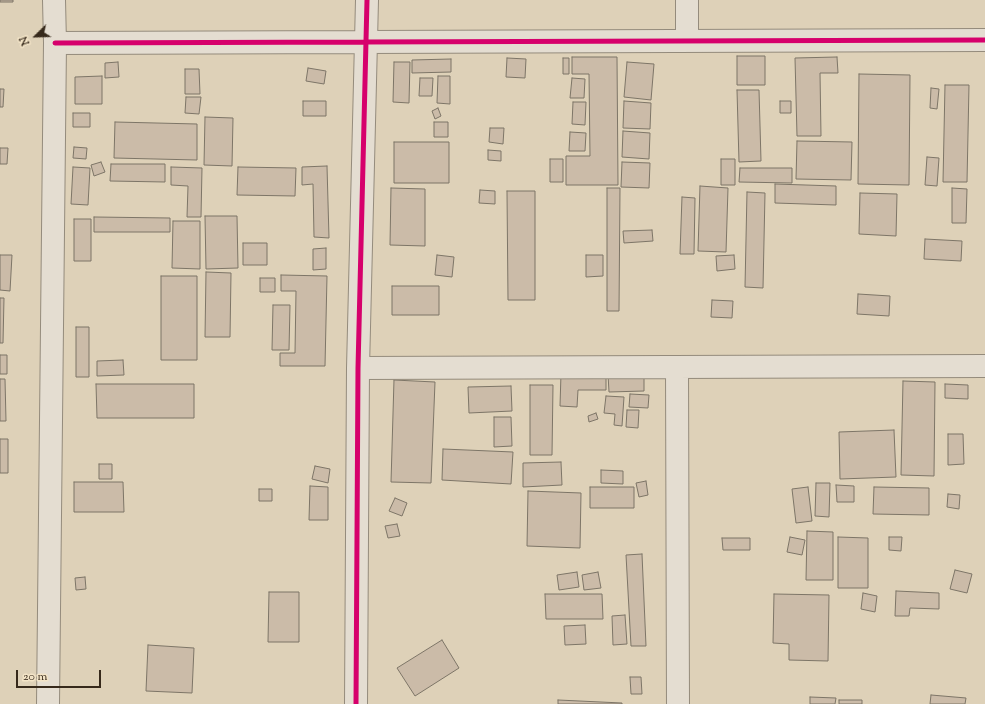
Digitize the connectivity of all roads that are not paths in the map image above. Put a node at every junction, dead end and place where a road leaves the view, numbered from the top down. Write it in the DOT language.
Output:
graph roads {
  1 [pos="54,0"];
  2 [pos="367,0"];
  3 [pos="687,0"];
  4 [pos="985,40"];
  5 [pos="688,41"];
  6 [pos="367,42"];
  7 [pos="55,43"];
  8 [pos="985,366"];
  9 [pos="677,367"];
  10 [pos="358,368"];
  11 [pos="48,704"];
  12 [pos="356,704"];
  13 [pos="678,704"];
  1 -- 7 [label="street"];
  2 -- 6 [label="street"];
  3 -- 5 [label="street"];
  4 -- 5 [label="street"];
  5 -- 6 [label="street"];
  6 -- 7 [label="street"];
  6 -- 10 [label="street"];
  7 -- 11 [label="street"];
  8 -- 9 [label="street"];
  9 -- 10 [label="street"];
  9 -- 13 [label="street"];
  10 -- 12 [label="street"];
}
